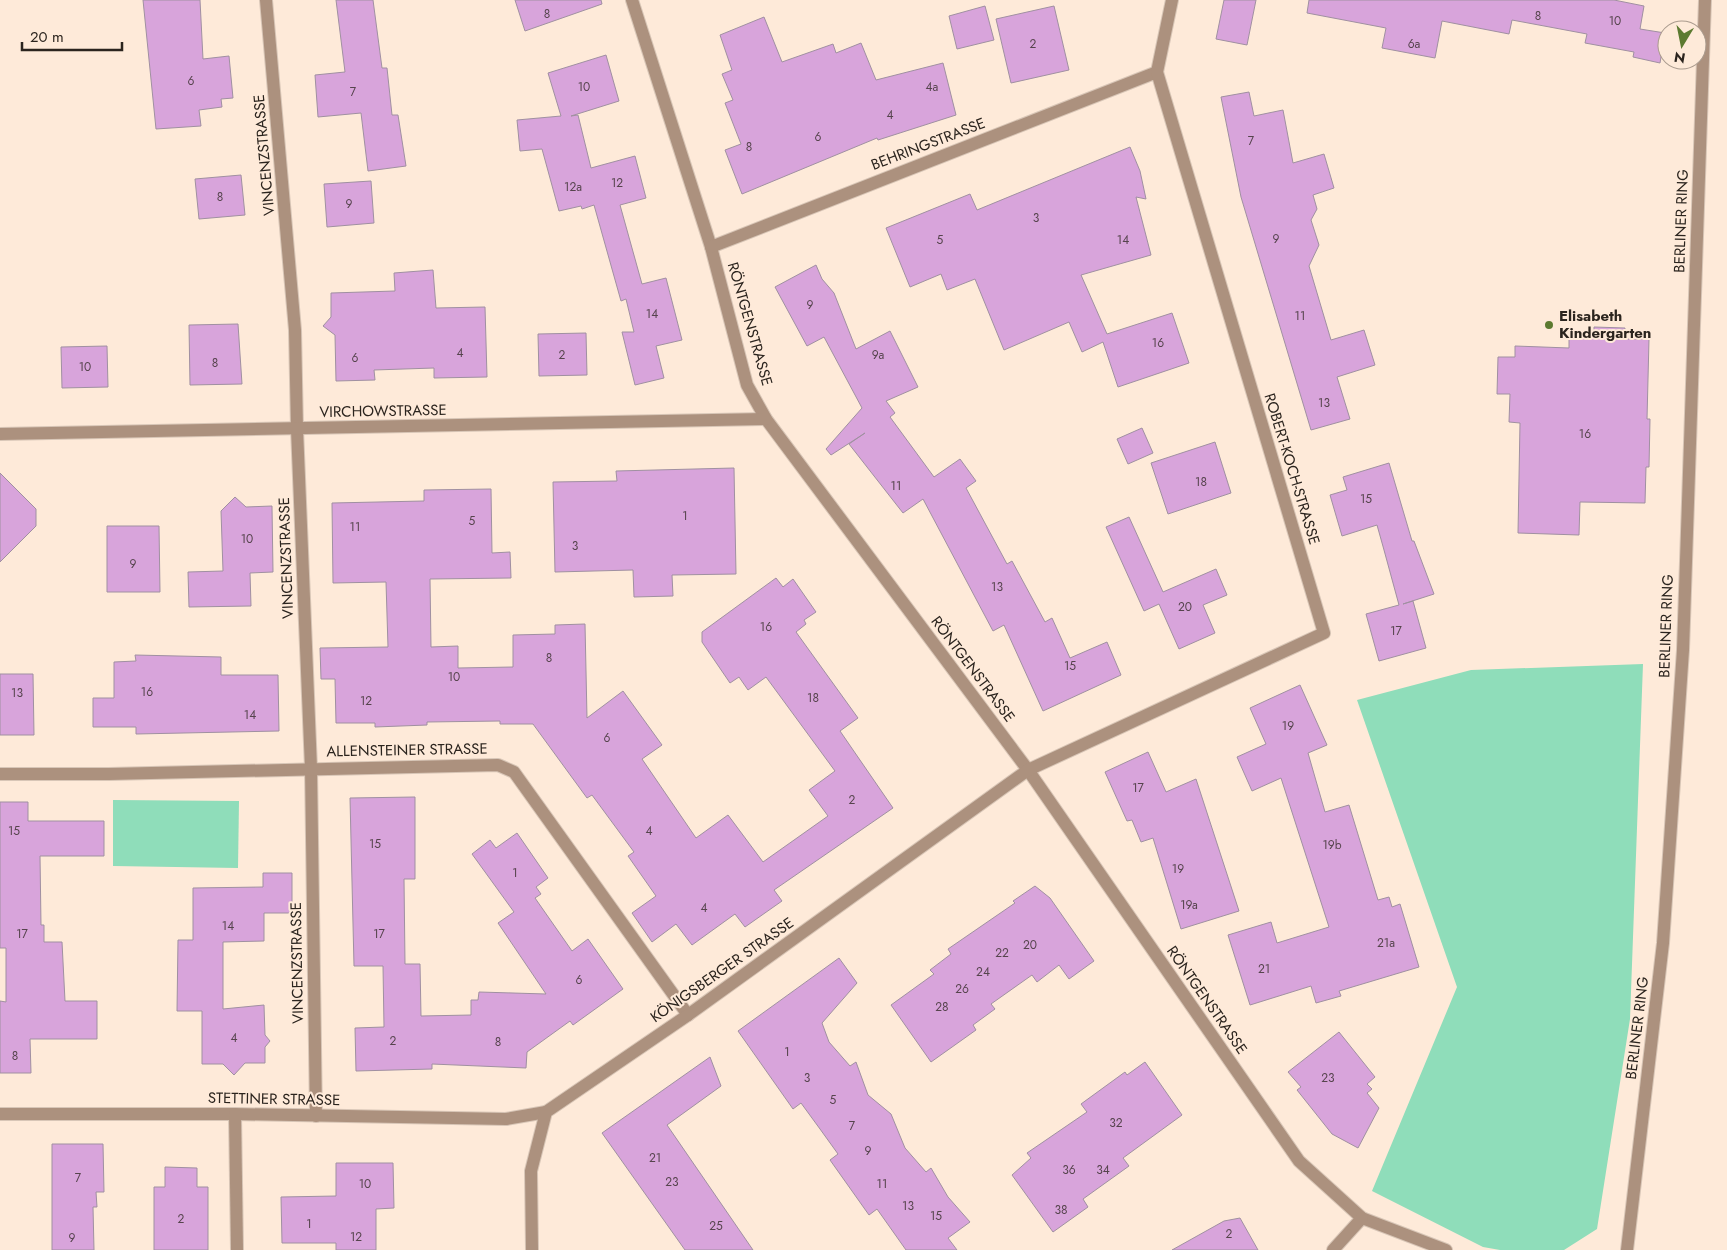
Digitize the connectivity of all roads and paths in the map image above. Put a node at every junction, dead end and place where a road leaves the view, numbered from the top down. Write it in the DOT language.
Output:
graph roads {
  1 [pos="266,0"];
  2 [pos="632,0"];
  3 [pos="1172,0"];
  4 [pos="1705,0"];
  5 [pos="1157,72"];
  6 [pos="711,247"];
  7 [pos="766,419"];
  8 [pos="297,429"];
  9 [pos="0,434"];
  10 [pos="311,768"];
  11 [pos="1028,770"];
  12 [pos="0,774"];
  13 [pos="688,1015"];
  14 [pos="546,1112"];
  15 [pos="0,1114"];
  16 [pos="235,1114"];
  17 [pos="316,1116"];
  18 [pos="1362,1218"];
  19 [pos="237,1250"];
  20 [pos="532,1250"];
  21 [pos="1333,1250"];
  22 [pos="1446,1250"];
  23 [pos="1627,1250"];
  1 -- 8 [label="street, VINCENZSTRASSE"];
  2 -- 6 [label="street, RÖNTGENSTRASSE"];
  3 -- 5 [label="street, ROBERT-KOCH-STRASSE"];
  4 -- 23 [label="street, BERLINER RING"];
  5 -- 6 [label="street, BEHRINGSTRASSE"];
  5 -- 11 [label="street, ROBERT-KOCH-STRASSE"];
  6 -- 7 [label="street, RÖNTGENSTRASSE"];
  7 -- 8 [label="street, VIRCHOWSTRASSE"];
  7 -- 11 [label="street, RÖNTGENSTRASSE"];
  8 -- 9 [label="street, VIRCHOWSTRASSE"];
  8 -- 10 [label="street, VINCENZSTRASSE"];
  10 -- 12 [label="street, ALLENSTEINER STRASSE"];
  10 -- 13 [label="street, ALLENSTEINER STRASSE"];
  10 -- 17 [label="street, VINCENZSTRASSE"];
  11 -- 13 [label="street, KÖNIGSBERGER STRASSE"];
  11 -- 18 [label="street, RÖNTGENSTRASSE"];
  13 -- 14 [label="street, KÖNIGSBERGER STRASSE"];
  14 -- 17 [label="street, STETTINER STRASSE"];
  14 -- 20 [label="street"];
  15 -- 16 [label="street, STETTINER STRASSE"];
  16 -- 17 [label="street, STETTINER STRASSE"];
  16 -- 19 [label="street"];
  18 -- 21 [label="street"];
  18 -- 22 [label="street, RÖNTGENSTRASSE"];
}
